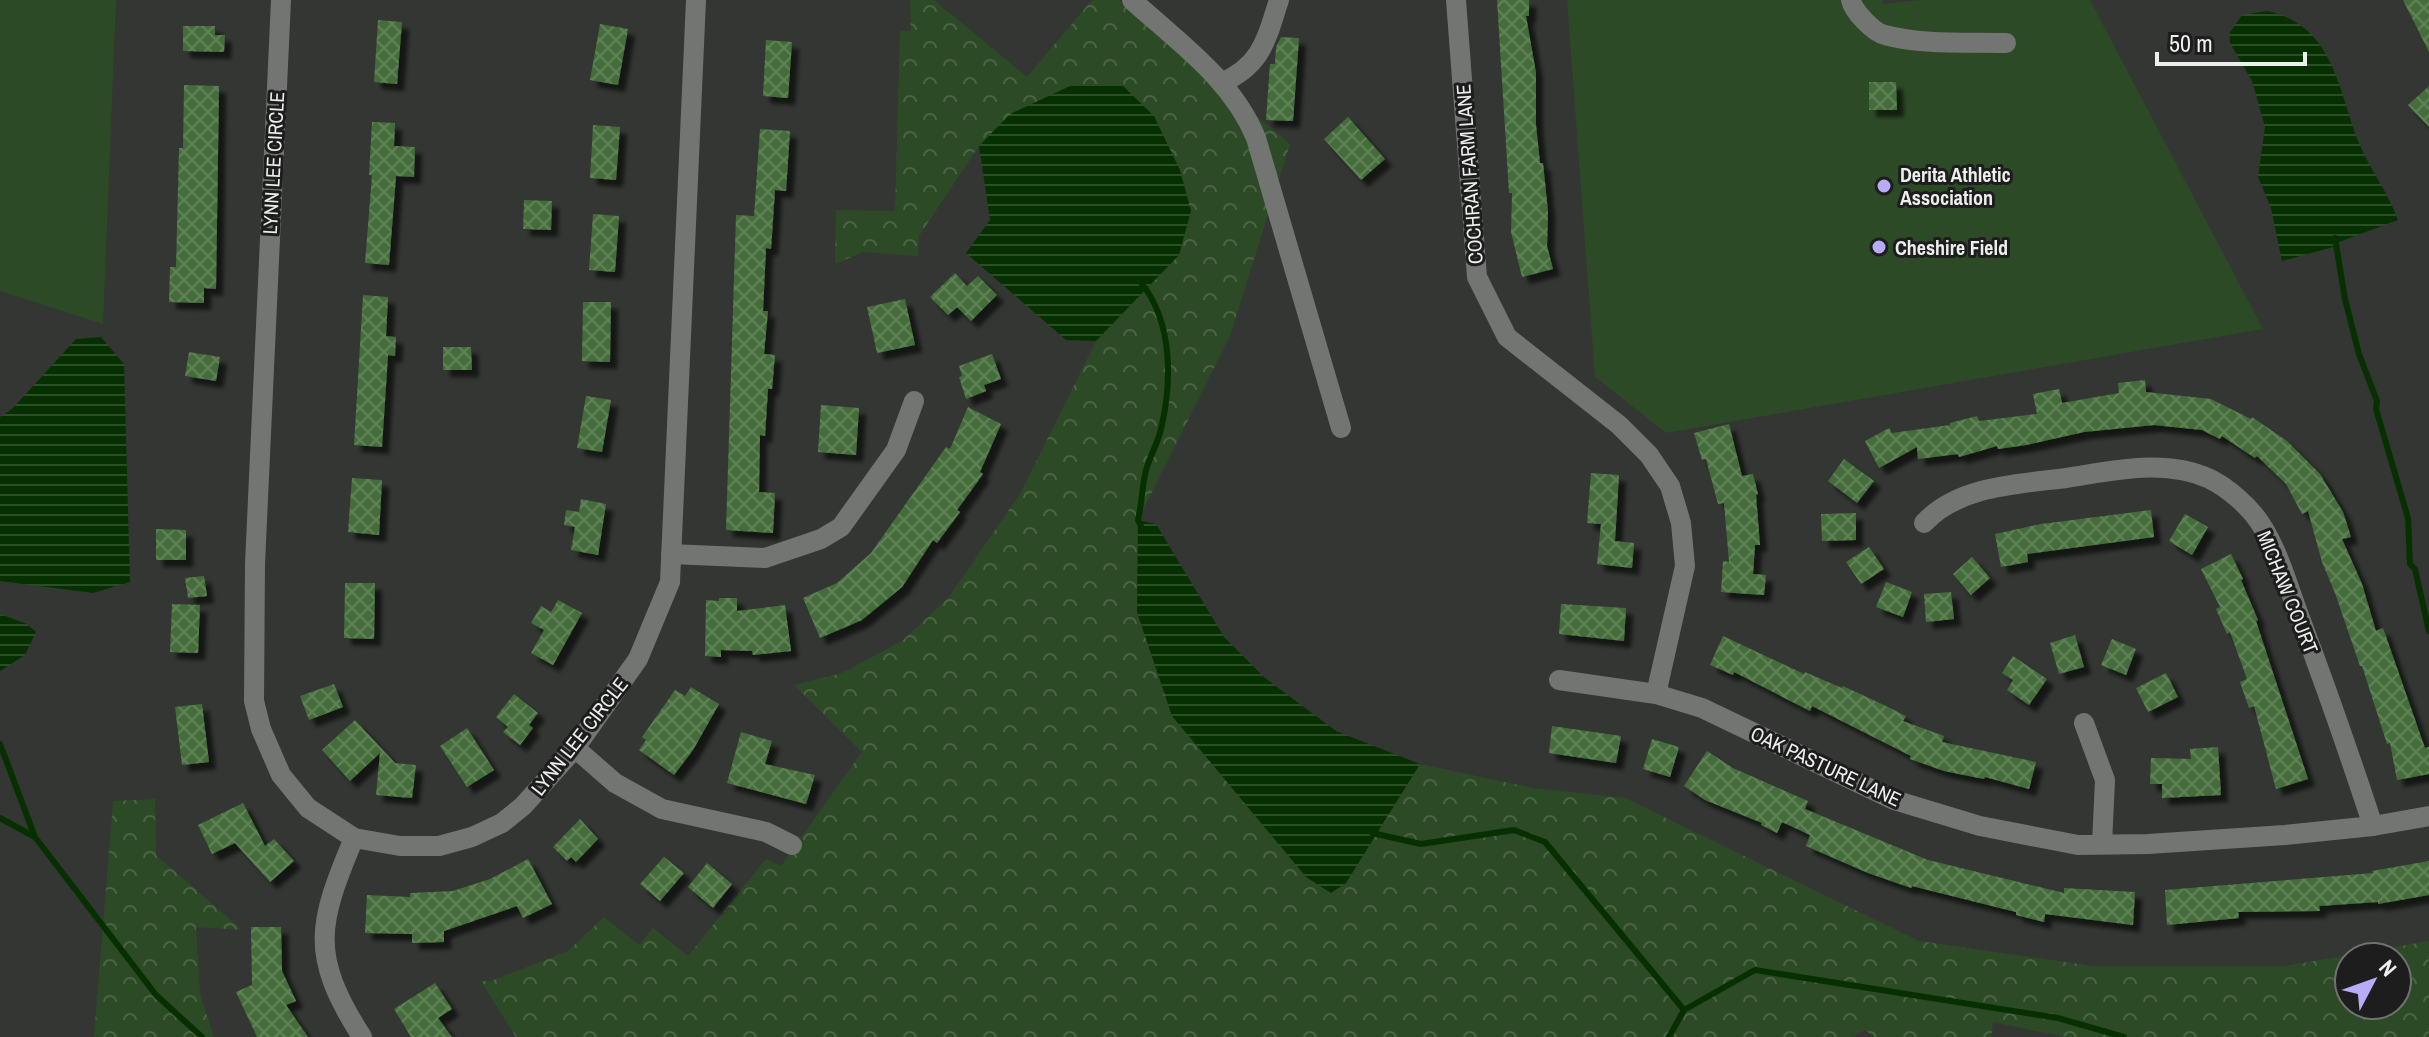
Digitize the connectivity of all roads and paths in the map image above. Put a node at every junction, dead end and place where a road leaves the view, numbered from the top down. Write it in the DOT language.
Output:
graph roads {
  1 [pos="281,0"];
  2 [pos="696,0"];
  3 [pos="1132,0"];
  4 [pos="1279,0"];
  5 [pos="1456,0"];
  6 [pos="1851,0"];
  7 [pos="2006,43"];
  8 [pos="1221,83"];
  9 [pos="914,401"];
  10 [pos="1341,428"];
  11 [pos="1924,523"];
  12 [pos="671,554"];
  13 [pos="1559,680"];
  14 [pos="1656,694"];
  15 [pos="2084,723"];
  16 [pos="575,748"];
  17 [pos="2429,816"];
  18 [pos="2373,826"];
  19 [pos="354,838"];
  20 [pos="2102,844"];
  21 [pos="792,845"];
  22 [pos="362,1037"];
  1 -- 19 [label="street, LYNN LEE CIRCLE"];
  2 -- 12 [label="street, LYNN LEE CIRCLE"];
  3 -- 8 [label="street"];
  4 -- 8 [label="street"];
  5 -- 14 [label="street, COCHRAN FARM LANE"];
  6 -- 7 [label="street"];
  8 -- 10 [label="street"];
  9 -- 12 [label="street"];
  11 -- 18 [label="street, MICHAW COURT"];
  12 -- 16 [label="street, LYNN LEE CIRCLE"];
  13 -- 14 [label="street, OAK PASTURE LANE"];
  14 -- 20 [label="street, OAK PASTURE LANE"];
  15 -- 20 [label="street"];
  16 -- 19 [label="street, LYNN LEE CIRCLE"];
  16 -- 21 [label="street"];
  17 -- 18 [label="street, OAK PASTURE LANE"];
  18 -- 20 [label="street, OAK PASTURE LANE"];
  19 -- 22 [label="street"];
}
